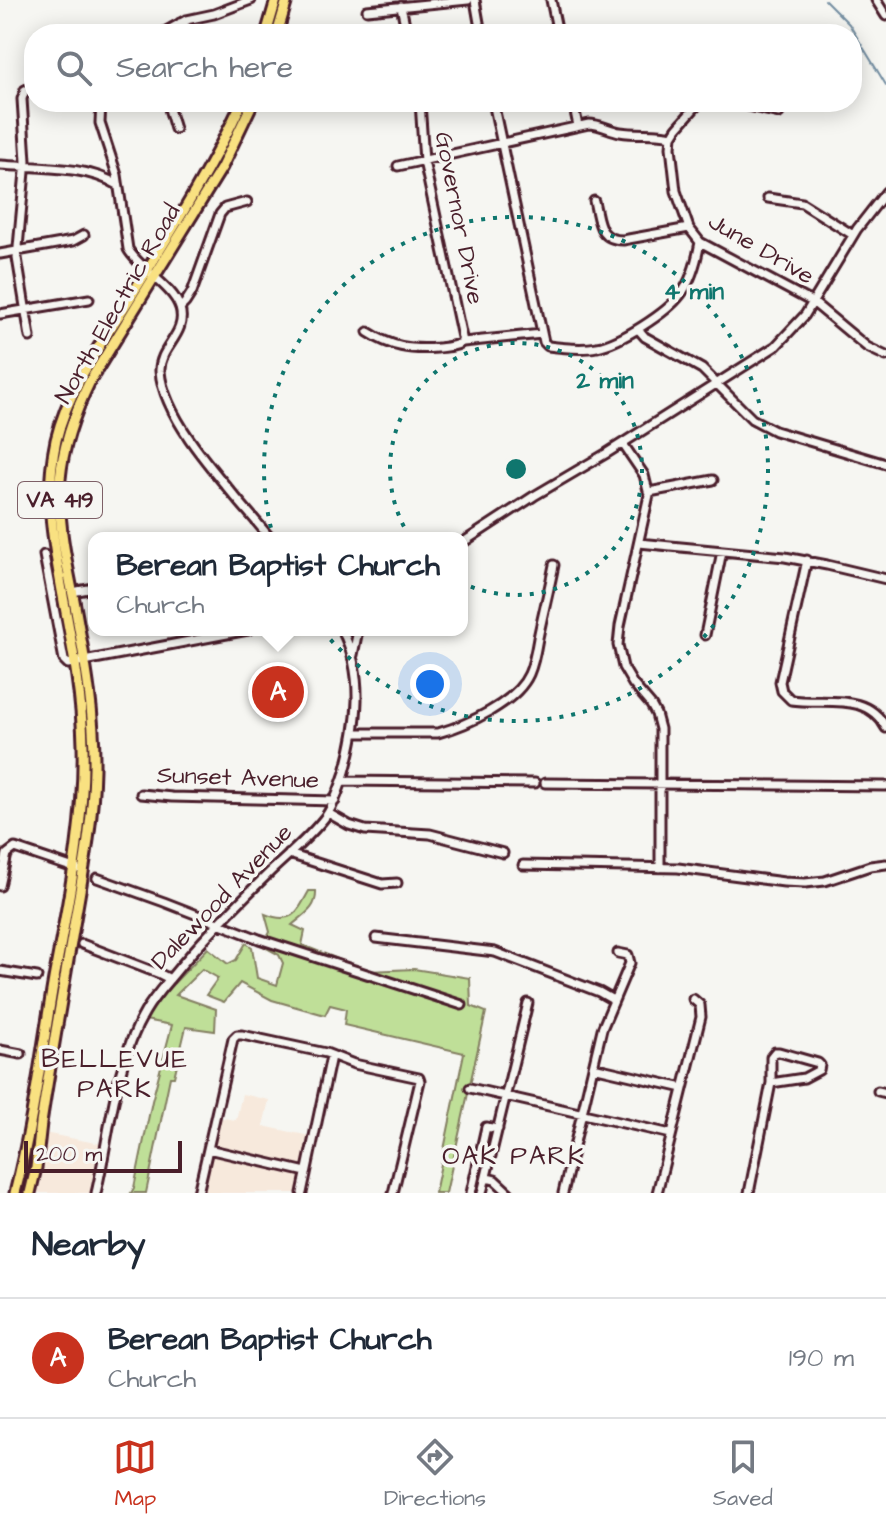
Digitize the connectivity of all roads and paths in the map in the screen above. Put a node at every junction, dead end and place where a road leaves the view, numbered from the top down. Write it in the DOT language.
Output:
graph roads {
  1 [pos="251,0"];
  2 [pos="276,0"];
  3 [pos="287,0"];
  4 [pos="468,0"];
  5 [pos="475,0"];
  6 [pos="551,0"];
  7 [pos="876,0"];
  8 [pos="401,6"];
  9 [pos="367,10"];
  10 [pos="886,16"];
  11 [pos="180,23"];
  12 [pos="269,24"];
  13 [pos="280,24"];
  14 [pos="405,24"];
  15 [pos="479,24"];
  16 [pos="556,24"];
  17 [pos="24,93"];
  18 [pos="101,112"];
  19 [pos="170,112"];
  20 [pos="237,112"];
  21 [pos="248,112"];
  22 [pos="421,112"];
  23 [pos="495,112"];
  24 [pos="575,112"];
  25 [pos="691,112"];
  26 [pos="775,112"];
  27 [pos="779,113"];
  28 [pos="578,126"];
  29 [pos="175,129"];
  30 [pos="672,136"];
  31 [pos="500,144"];
  32 [pos="424,161"];
  33 [pos="0,165"];
  34 [pos="398,166"];
  35 [pos="25,167"];
  36 [pos="118,185"];
  37 [pos="886,192"];
  38 [pos="768,198"];
  39 [pos="594,201"];
  40 [pos="247,202"];
  41 [pos="689,228"];
  42 [pos="84,235"];
  43 [pos="853,235"];
  44 [pos="700,242"];
  45 [pos="18,251"];
  46 [pos="0,254"];
  47 [pos="151,273"];
  48 [pos="89,299"];
  49 [pos="814,303"];
  50 [pos="180,308"];
  51 [pos="25,310"];
  52 [pos="0,314"];
  53 [pos="638,329"];
  54 [pos="368,332"];
  55 [pos="542,334"];
  56 [pos="30,337"];
  57 [pos="463,342"];
  58 [pos="886,356"];
  59 [pos="716,385"];
  60 [pos="623,444"];
  61 [pos="886,464"];
  62 [pos="713,480"];
  63 [pos="649,492"];
  64 [pos="265,532"];
  65 [pos="468,539"];
  66 [pos="639,543"];
  67 [pos="722,551"];
  68 [pos="44,555"];
  69 [pos="807,560"];
  70 [pos="554,565"];
  71 [pos="886,579"];
  72 [pos="88,589"];
  73 [pos="62,593"];
  74 [pos="705,635"];
  75 [pos="216,636"];
  76 [pos="344,636"];
  77 [pos="357,636"];
  78 [pos="353,657"];
  79 [pos="80,662"];
  80 [pos="886,728"];
  81 [pos="355,733"];
  82 [pos="342,781"];
  83 [pos="535,783"];
  84 [pos="545,783"];
  85 [pos="661,785"];
  86 [pos="886,786"];
  87 [pos="141,794"];
  88 [pos="335,801"];
  89 [pos="328,813"];
  90 [pos="503,853"];
  91 [pos="289,854"];
  92 [pos="886,864"];
  93 [pos="523,865"];
  94 [pos="660,868"];
  95 [pos="78,869"];
  96 [pos="97,878"];
  97 [pos="397,883"];
  98 [pos="0,885"];
  99 [pos="219,923"];
  100 [pos="376,938"];
  101 [pos="82,944"];
  102 [pos="618,953"];
  103 [pos="0,971"];
  104 [pos="37,977"];
  105 [pos="170,979"];
  106 [pos="693,999"];
  107 [pos="613,1000"];
  108 [pos="528,1003"];
  109 [pos="462,1005"];
  110 [pos="0,1050"];
  111 [pos="21,1054"];
  112 [pos="331,1056"];
  113 [pos="593,1067"];
  114 [pos="771,1083"];
  115 [pos="470,1088"];
  116 [pos="683,1088"];
  117 [pos="506,1096"];
  118 [pos="581,1114"];
  119 [pos="498,1129"];
  120 [pos="671,1134"];
  121 [pos="208,1149"];
  122 [pos="306,1172"];
  123 [pos="487,1178"];
  124 [pos="15,1193"];
  125 [pos="30,1193"];
  126 [pos="96,1193"];
  127 [pos="198,1193"];
  128 [pos="302,1193"];
  129 [pos="393,1193"];
  130 [pos="471,1193"];
  131 [pos="482,1193"];
  132 [pos="509,1193"];
  133 [pos="563,1193"];
  134 [pos="657,1193"];
  135 [pos="749,1193"];
  1 -- 11 [label="street"];
  2 -- 12 [label="main road"];
  3 -- 13 [label="main road"];
  4 -- 8 [label="street"];
  5 -- 15 [label="street"];
  6 -- 16 [label="street"];
  7 -- 10 [label="street"];
  8 -- 9 [label="street"];
  8 -- 14 [label="street"];
  17 -- 35 [label="street"];
  18 -- 36 [label="street"];
  19 -- 29 [label="street"];
  20 -- 47 [label="main road, North Electric Road / VA 419"];
  21 -- 47 [label="main road, North Electric Road / VA 419"];
  22 -- 32 [label="street, Governor Drive"];
  23 -- 31 [label="street"];
  24 -- 28 [label="street"];
  25 -- 30 [label="street"];
  26 -- 27 [label="street"];
  28 -- 30 [label="street"];
  28 -- 31 [label="street"];
  30 -- 41 [label="street, June Drive"];
  31 -- 32 [label="street"];
  31 -- 55 [label="street"];
  32 -- 34 [label="street"];
  32 -- 57 [label="street, Governor Drive"];
  33 -- 35 [label="street"];
  35 -- 36 [label="street"];
  35 -- 45 [label="street"];
  36 -- 47 [label="street"];
  37 -- 43 [label="street"];
  38 -- 43 [label="street"];
  39 -- 41 [label="street"];
  40 -- 50 [label="street"];
  41 -- 44 [label="street, June Drive"];
  42 -- 45 [label="street"];
  43 -- 49 [label="street"];
  44 -- 49 [label="street, June Drive"];
  44 -- 53 [label="street"];
  45 -- 46 [label="street"];
  45 -- 51 [label="street"];
  47 -- 50 [label="street"];
  47 -- 73 [label="main road, North Electric Road / VA 419"];
  48 -- 51 [label="street"];
  49 -- 58 [label="street, June Drive"];
  49 -- 59 [label="street"];
  50 -- 64 [label="street"];
  51 -- 52 [label="street"];
  51 -- 56 [label="street"];
  53 -- 55 [label="street"];
  53 -- 59 [label="street"];
  54 -- 57 [label="street"];
  55 -- 57 [label="street"];
  59 -- 60 [label="street"];
  59 -- 61 [label="street"];
  60 -- 63 [label="street"];
  60 -- 65 [label="street"];
  62 -- 63 [label="street"];
  63 -- 66 [label="street"];
  66 -- 67 [label="street"];
  66 -- 85 [label="street"];
  67 -- 69 [label="street"];
  67 -- 74 [label="street"];
  68 -- 73 [label="street"];
  69 -- 71 [label="street"];
  69 -- 80 [label="street"];
  70 -- 81 [label="street"];
  72 -- 73 [label="street"];
  73 -- 79 [label="main road, North Electric Road / VA 419"];
  75 -- 79 [label="street"];
  76 -- 78 [label="street, Dalewood Avenue"];
  77 -- 78 [label="street"];
  78 -- 81 [label="street, Dalewood Avenue"];
  79 -- 95 [label="main road, North Electric Road / VA 419"];
  81 -- 82 [label="street, Dalewood Avenue"];
  82 -- 83 [label="street"];
  82 -- 88 [label="street, Dalewood Avenue"];
  84 -- 85 [label="street"];
  85 -- 86 [label="street"];
  85 -- 94 [label="street"];
  87 -- 88 [label="street, Sunset Avenue"];
  88 -- 89 [label="street, Dalewood Avenue"];
  89 -- 90 [label="street"];
  89 -- 91 [label="street, Dalewood Avenue"];
  91 -- 97 [label="street"];
  91 -- 99 [label="street, Dalewood Avenue"];
  92 -- 94 [label="street"];
  93 -- 94 [label="street"];
  95 -- 98 [label="street"];
  95 -- 124 [label="main road, VA 419"];
  95 -- 125 [label="main road, VA 419"];
  96 -- 99 [label="street"];
  99 -- 105 [label="street, Dalewood Avenue"];
  99 -- 109 [label="street"];
  100 -- 107 [label="street"];
  101 -- 105 [label="street"];
  102 -- 107 [label="street"];
  103 -- 104 [label="street"];
  105 -- 126 [label="street, Dalewood Avenue"];
  106 -- 116 [label="street"];
  107 -- 113 [label="street"];
  108 -- 117 [label="street"];
  110 -- 111 [label="street"];
  112 -- 121 [label="street"];
  112 -- 122 [label="street"];
  112 -- 129 [label="street"];
  113 -- 116 [label="street"];
  113 -- 118 [label="street"];
  114 -- 114 [label="street"];
  114 -- 135 [label="street"];
  115 -- 117 [label="street"];
  116 -- 120 [label="street"];
  117 -- 118 [label="street"];
  117 -- 119 [label="street"];
  118 -- 120 [label="street"];
  118 -- 133 [label="street"];
  119 -- 123 [label="street"];
  119 -- 130 [label="street"];
  120 -- 134 [label="street"];
  121 -- 122 [label="street"];
  121 -- 127 [label="street"];
  122 -- 128 [label="street"];
  123 -- 131 [label="street"];
  123 -- 132 [label="street"];
}
